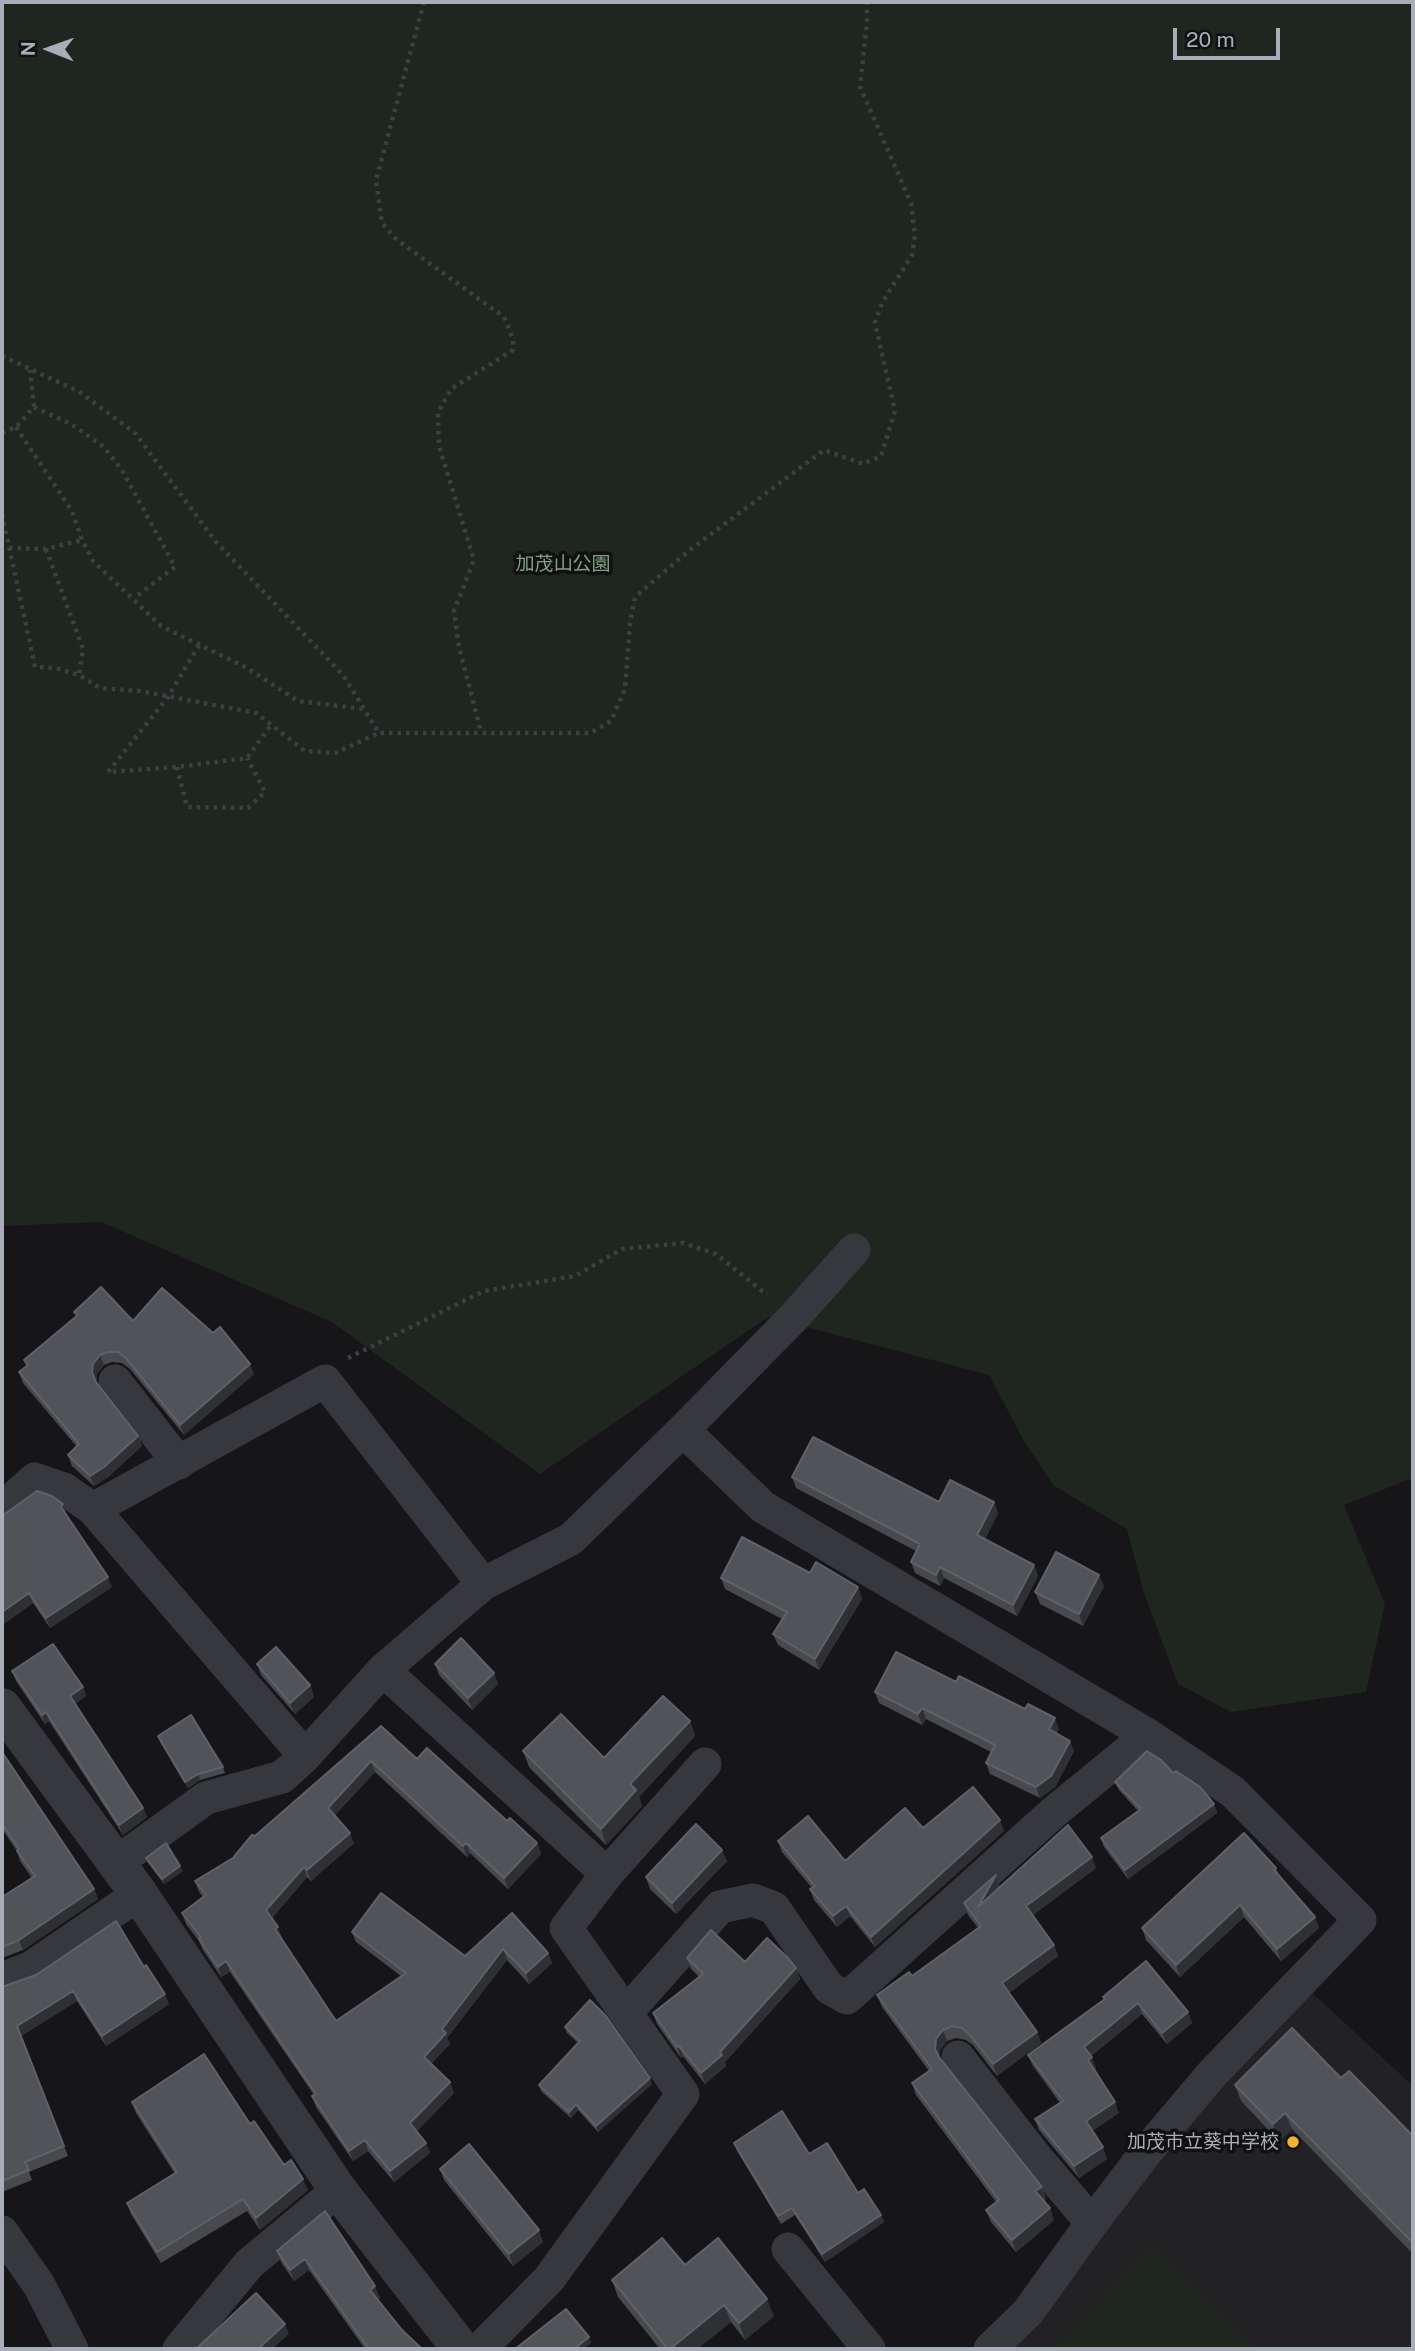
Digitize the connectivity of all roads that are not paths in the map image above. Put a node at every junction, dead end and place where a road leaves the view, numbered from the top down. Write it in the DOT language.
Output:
graph roads {
  1 [pos="854,1250"];
  2 [pos="115,1381"];
  3 [pos="683,1430"];
  4 [pos="179,1463"];
  5 [pos="2,1508"];
  6 [pos="93,1509"];
  7 [pos="483,1584"];
  8 [pos="383,1670"];
  9 [pos="2,1707"];
  10 [pos="1148,1735"];
  11 [pos="305,1756"];
  12 [pos="705,1764"];
  13 [pos="116,1863"];
  14 [pos="607,1874"];
  15 [pos="139,1894"];
  16 [pos="2,1979"];
  17 [pos="626,2013"];
  18 [pos="958,2057"];
  19 [pos="338,2190"];
  20 [pos="1092,2223"];
  21 [pos="2,2232"];
  22 [pos="789,2249"];
  23 [pos="72,2349"];
  24 [pos="179,2349"];
  25 [pos="461,2349"];
  26 [pos="480,2349"];
  27 [pos="869,2349"];
  28 [pos="990,2349"];
  1 -- 3 [label="street"];
  2 -- 4 [label="street"];
  3 -- 7 [label="street"];
  3 -- 10 [label="street"];
  4 -- 6 [label="street"];
  4 -- 7 [label="street"];
  5 -- 6 [label="street"];
  6 -- 11 [label="street"];
  7 -- 8 [label="street"];
  8 -- 11 [label="street"];
  8 -- 14 [label="street"];
  9 -- 13 [label="street"];
  10 -- 17 [label="street"];
  10 -- 20 [label="street"];
  11 -- 13 [label="street"];
  12 -- 14 [label="street"];
  13 -- 15 [label="street"];
  14 -- 17 [label="street"];
  15 -- 16 [label="street"];
  15 -- 19 [label="street"];
  17 -- 26 [label="street"];
  18 -- 20 [label="street"];
  19 -- 24 [label="street"];
  19 -- 25 [label="street"];
  20 -- 28 [label="street"];
  21 -- 23 [label="street"];
  22 -- 27 [label="street"];
}
